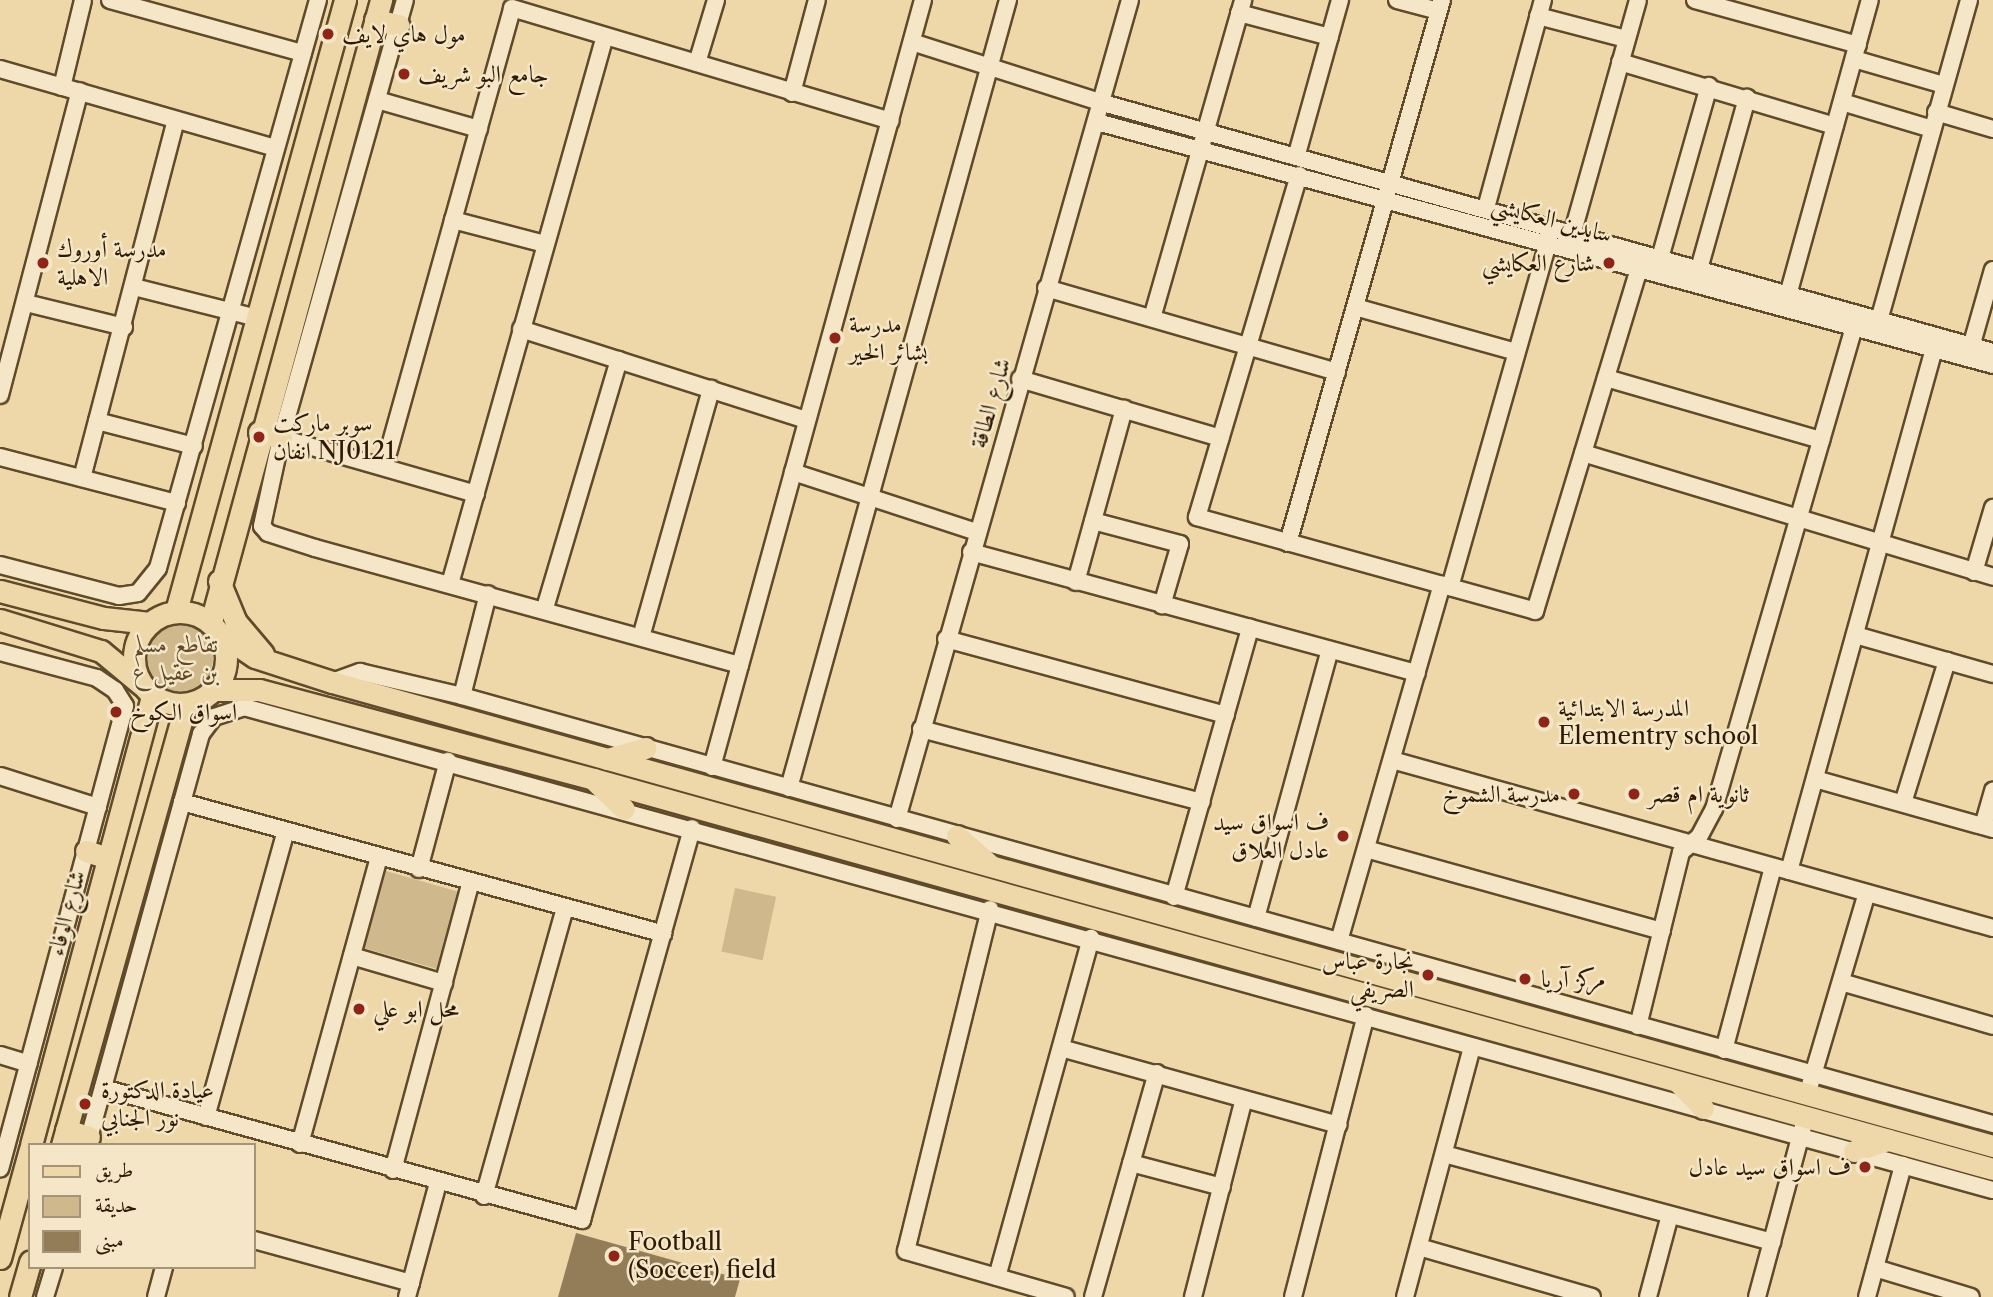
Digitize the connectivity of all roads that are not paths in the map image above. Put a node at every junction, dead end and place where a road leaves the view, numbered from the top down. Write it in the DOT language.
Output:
graph roads {
  1 [pos="83,0"];
  2 [pos="110,0"];
  3 [pos="318,0"];
  4 [pos="345,0"];
  5 [pos="405,0"];
  6 [pos="716,0"];
  7 [pos="817,0"];
  8 [pos="923,0"];
  9 [pos="1007,0"];
  10 [pos="1130,0"];
  11 [pos="1340,0"];
  12 [pos="1397,0"];
  13 [pos="1543,0"];
  14 [pos="1638,0"];
  15 [pos="1695,0"];
  16 [pos="1870,0"];
  17 [pos="1969,0"];
  18 [pos="1440,6"];
  19 [pos="1241,7"];
  20 [pos="378,10"];
  21 [pos="1538,16"];
  22 [pos="398,25"];
  23 [pos="605,36"];
  24 [pos="1329,37"];
  25 [pos="1626,39"];
  26 [pos="912,42"];
  27 [pos="1856,52"];
  28 [pos="303,53"];
  29 [pos="1620,62"];
  30 [pos="697,63"];
  31 [pos="989,65"];
  32 [pos="0,69"];
  33 [pos="1944,85"];
  34 [pos="1709,86"];
  35 [pos="62,87"];
  36 [pos="80,91"];
  37 [pos="792,93"];
  38 [pos="1747,98"];
  39 [pos="377,100"];
  40 [pos="1842,102"];
  41 [pos="1103,103"];
  42 [pos="1936,112"];
  43 [pos="176,120"];
  44 [pos="890,121"];
  45 [pos="1097,122"];
  46 [pos="1835,125"];
  47 [pos="479,129"];
  48 [pos="1932,129"];
  49 [pos="1993,129"];
  50 [pos="1206,131"];
  51 [pos="276,148"];
  52 [pos="1201,148"];
  53 [pos="1297,154"];
  54 [pos="1299,175"];
  55 [pos="1391,181"];
  56 [pos="1386,199"];
  57 [pos="1486,208"];
  58 [pos="453,220"];
  59 [pos="1570,240"];
  60 [pos="1548,242"];
  61 [pos="545,244"];
  62 [pos="1661,258"];
  63 [pos="1640,266"];
  64 [pos="1699,269"];
  65 [pos="1993,270"];
  66 [pos="134,287"];
  67 [pos="1046,288"];
  68 [pos="264,293"];
  69 [pos="1760,294"];
  70 [pos="1788,295"];
  71 [pos="26,303"];
  72 [pos="1355,307"];
  73 [pos="230,311"];
  74 [pos="257,318"];
  75 [pos="1152,318"];
  76 [pos="124,327"];
  77 [pos="1854,327"];
  78 [pos="1877,327"];
  79 [pos="521,329"];
  80 [pos="1248,346"];
  81 [pos="1971,347"];
  82 [pos="1934,349"];
  83 [pos="1516,352"];
  84 [pos="1993,352"];
  85 [pos="619,360"];
  86 [pos="280,362"];
  87 [pos="1993,365"];
  88 [pos="1336,372"];
  89 [pos="1606,378"];
  90 [pos="1020,379"];
  91 [pos="711,389"];
  92 [pos="1,390"];
  93 [pos="1124,409"];
  94 [pos="807,420"];
  95 [pos="97,421"];
  96 [pos="259,432"];
  97 [pos="281,438"];
  98 [pos="1221,438"];
  99 [pos="1821,440"];
  100 [pos="194,446"];
  101 [pos="1583,453"];
  102 [pos="0,457"];
  103 [pos="385,464"];
  104 [pos="793,472"];
  105 [pos="82,478"];
  106 [pos="476,494"];
  107 [pos="871,495"];
  108 [pos="177,503"];
  109 [pos="1993,508"];
  110 [pos="1799,517"];
  111 [pos="1093,521"];
  112 [pos="977,532"];
  113 [pos="1288,543"];
  114 [pos="1881,543"];
  115 [pos="971,552"];
  116 [pos="0,565"];
  117 [pos="1974,572"];
  118 [pos="1993,578"];
  119 [pos="219,580"];
  120 [pos="1076,582"];
  121 [pos="450,584"];
  122 [pos="1446,586"];
  123 [pos="0,591"];
  124 [pos="488,594"];
  125 [pos="1162,605"];
  126 [pos="545,608"];
  127 [pos="176,611"];
  128 [pos="0,620"];
  129 [pos="150,622"];
  130 [pos="216,628"];
  131 [pos="1250,628"];
  132 [pos="1855,635"];
  133 [pos="641,637"];
  134 [pos="946,639"];
  135 [pos="1330,650"];
  136 [pos="0,652"];
  137 [pos="1947,661"];
  138 [pos="740,665"];
  139 [pos="282,667"];
  140 [pos="1417,673"];
  141 [pos="1993,674"];
  142 [pos="332,682"];
  143 [pos="147,690"];
  144 [pos="214,690"];
  145 [pos="270,693"];
  146 [pos="462,696"];
  147 [pos="186,704"];
  148 [pos="1226,715"];
  149 [pos="921,729"];
  150 [pos="645,748"];
  151 [pos="171,751"];
  152 [pos="607,760"];
  153 [pos="1392,760"];
  154 [pos="448,761"];
  155 [pos="712,767"];
  156 [pos="0,776"];
  157 [pos="594,779"];
  158 [pos="1815,779"];
  159 [pos="789,788"];
  160 [pos="1993,790"];
  161 [pos="182,802"];
  162 [pos="1202,802"];
  163 [pos="1903,803"];
  164 [pos="98,807"];
  165 [pos="624,809"];
  166 [pos="897,818"];
  167 [pos="1988,827"];
  168 [pos="692,828"];
  169 [pos="286,831"];
  170 [pos="957,836"];
  171 [pos="1688,845"];
  172 [pos="1366,849"];
  173 [pos="86,851"];
  174 [pos="108,858"];
  175 [pos="379,858"];
  176 [pos="1773,867"];
  177 [pos="994,868"];
  178 [pos="419,869"];
  179 [pos="1789,871"];
  180 [pos="471,881"];
  181 [pos="1867,893"];
  182 [pos="1174,897"];
  183 [pos="565,907"];
  184 [pos="990,909"];
  185 [pos="1059,911"];
  186 [pos="1256,918"];
  187 [pos="1030,922"];
  188 [pos="1993,928"];
  189 [pos="1662,932"];
  190 [pos="663,934"];
  191 [pos="88,937"];
  192 [pos="1091,938"];
  193 [pos="1339,941"];
  194 [pos="352,956"];
  195 [pos="1367,972"];
  196 [pos="1841,982"];
  197 [pos="444,983"];
  198 [pos="1405,983"];
  199 [pos="1366,1005"];
  200 [pos="1401,1005"];
  201 [pos="99,1012"];
  202 [pos="1638,1026"];
  203 [pos="1993,1026"];
  204 [pos="1472,1047"];
  205 [pos="1060,1048"];
  206 [pos="1677,1048"];
  207 [pos="1724,1050"];
  208 [pos="0,1055"];
  209 [pos="29,1064"];
  210 [pos="1157,1073"];
  211 [pos="1676,1080"];
  212 [pos="1811,1085"];
  213 [pos="103,1088"];
  214 [pos="1244,1099"];
  215 [pos="1869,1101"];
  216 [pos="1703,1108"];
  217 [pos="206,1117"];
  218 [pos="1993,1124"];
  219 [pos="1338,1125"];
  220 [pos="1804,1126"];
  221 [pos="64,1137"];
  222 [pos="1888,1140"];
  223 [pos="88,1141"];
  224 [pos="31,1143"];
  225 [pos="300,1144"];
  226 [pos="1993,1146"];
  227 [pos="1854,1151"];
  228 [pos="28,1154"];
  229 [pos="1444,1154"];
  230 [pos="1131,1163"];
  231 [pos="1903,1165"];
  232 [pos="0,1166"];
  233 [pos="1993,1169"];
  234 [pos="393,1170"];
  235 [pos="438,1182"];
  236 [pos="1222,1187"];
  237 [pos="1993,1190"];
  238 [pos="484,1196"];
  239 [pos="1670,1215"];
  240 [pos="256,1241"];
  241 [pos="1772,1242"];
  242 [pos="1419,1247"];
  243 [pos="0,1258"];
  244 [pos="28,1268"];
  245 [pos="1875,1268"];
  246 [pos="53,1269"];
  247 [pos="163,1269"];
  248 [pos="997,1277"];
  249 [pos="409,1290"];
  250 [pos="1547,1291"];
  251 [pos="20,1297"];
  252 [pos="46,1297"];
  253 [pos="156,1297"];
  254 [pos="1066,1297"];
  255 [pos="1093,1297"];
  256 [pos="1193,1297"];
  257 [pos="1293,1297"];
  258 [pos="1405,1297"];
  259 [pos="1592,1297"];
  260 [pos="1648,1297"];
  261 [pos="1757,1297"];
  262 [pos="1867,1297"];
  263 [pos="1969,1297"];
  1 -- 35 [label="street"];
  2 -- 28 [label="street"];
  3 -- 28 [label="street"];
  4 -- 68 [label="main road"];
  5 -- 22 [label="street"];
  6 -- 30 [label="street"];
  7 -- 37 [label="street"];
  8 -- 26 [label="street"];
  9 -- 31 [label="street"];
  10 -- 41 [label="street, شارع الطاقة"];
  11 -- 24 [label="street"];
  12 -- 18 [label="street"];
  13 -- 21 [label="street"];
  14 -- 25 [label="street"];
  15 -- 27 [label="street"];
  16 -- 27 [label="street"];
  17 -- 33 [label="street"];
  18 -- 55 [label="street"];
  19 -- 24 [label="street"];
  19 -- 50 [label="street"];
  20 -- 22 [label="main road"];
  20 -- 86 [label="main road"];
  21 -- 25 [label="street"];
  21 -- 57 [label="street"];
  22 -- 39 [label="street"];
  23 -- 30 [label="street"];
  23 -- 47 [label="street"];
  23 -- 61 [label="street"];
  24 -- 53 [label="street"];
  25 -- 29 [label="street"];
  26 -- 31 [label="street, سايدين العكايشي"];
  26 -- 44 [label="street"];
  27 -- 33 [label="street"];
  27 -- 40 [label="street"];
  28 -- 51 [label="street"];
  29 -- 34 [label="street"];
  29 -- 59 [label="street"];
  30 -- 37 [label="street"];
  31 -- 41 [label="street, سايدين العكايشي"];
  31 -- 107 [label="street"];
  32 -- 35 [label="street"];
  33 -- 42 [label="street"];
  34 -- 38 [label="street"];
  34 -- 62 [label="street"];
  35 -- 36 [label="street"];
  36 -- 43 [label="street"];
  36 -- 71 [label="street"];
  37 -- 44 [label="street"];
  38 -- 46 [label="street"];
  38 -- 64 [label="street"];
  39 -- 47 [label="street"];
  39 -- 97 [label="street"];
  40 -- 46 [label="street"];
  40 -- 48 [label="street"];
  41 -- 45 [label="street, شارع الطاقة"];
  41 -- 50 [label="street, سايدين العكايشي"];
  42 -- 48 [label="street"];
  42 -- 49 [label="street"];
  43 -- 51 [label="street"];
  43 -- 66 [label="street"];
  44 -- 94 [label="street"];
  45 -- 52 [label="street, سايدين العكايشي"];
  45 -- 67 [label="street, شارع الطاقة"];
  46 -- 70 [label="street"];
  47 -- 58 [label="street"];
  48 -- 78 [label="street"];
  50 -- 52 [label="street"];
  50 -- 53 [label="street, سايدين العكايشي"];
  51 -- 73 [label="street"];
  52 -- 54 [label="street, سايدين العكايشي"];
  52 -- 75 [label="street"];
  53 -- 55 [label="street, سايدين العكايشي"];
  54 -- 56 [label="street, سايدين العكايشي"];
  54 -- 80 [label="street"];
  55 -- 56 [label="street"];
  55 -- 57 [label="street, سايدين العكايشي"];
  56 -- 60 [label="street, سايدين العكايشي"];
  56 -- 72 [label="street"];
  57 -- 59 [label="street, سايدين العكايشي"];
  58 -- 61 [label="street"];
  58 -- 103 [label="street"];
  59 -- 60 [label="street, سايدين العكايشي"];
  59 -- 62 [label="street, سايدين العكايشي"];
  59 -- 63 [label="street, سايدين العكايشي"];
  60 -- 83 [label="street"];
  61 -- 79 [label="street"];
  62 -- 64 [label="street, سايدين العكايشي"];
  63 -- 69 [label="street, سايدين العكايشي"];
  63 -- 89 [label="street"];
  64 -- 69 [label="street, سايدين العكايشي"];
  65 -- 81 [label="street"];
  66 -- 73 [label="street"];
  66 -- 76 [label="street"];
  67 -- 75 [label="street"];
  67 -- 90 [label="street, شارع الطاقة"];
  68 -- 74 [label="main road"];
  68 -- 86 [label="main road"];
  69 -- 70 [label="street, سايدين العكايشي"];
  69 -- 77 [label="street, سايدين العكايشي"];
  70 -- 78 [label="street, سايدين العكايشي"];
  71 -- 76 [label="street"];
  71 -- 92 [label="street"];
  72 -- 83 [label="street"];
  72 -- 88 [label="street"];
  73 -- 74 [label="street"];
  73 -- 100 [label="street"];
  74 -- 127 [label="main road"];
  75 -- 80 [label="street"];
  76 -- 95 [label="street"];
  77 -- 78 [label="street, سايدين العكايشي"];
  77 -- 99 [label="street"];
  78 -- 81 [label="street, سايدين العكايشي"];
  78 -- 82 [label="street, سايدين العكايشي"];
  79 -- 85 [label="street"];
  79 -- 106 [label="street"];
  80 -- 88 [label="street"];
  80 -- 98 [label="street"];
  81 -- 84 [label="street, سايدين العكايشي"];
  82 -- 87 [label="street, سايدين العكايشي"];
  82 -- 114 [label="street"];
  83 -- 122 [label="street"];
  85 -- 91 [label="street"];
  85 -- 126 [label="street"];
  86 -- 96 [label="main road"];
  88 -- 113 [label="street"];
  89 -- 99 [label="street"];
  89 -- 101 [label="street"];
  90 -- 93 [label="street"];
  90 -- 112 [label="street, شارع الطاقة"];
  91 -- 94 [label="street"];
  91 -- 133 [label="street"];
  93 -- 98 [label="street"];
  93 -- 111 [label="street"];
  94 -- 104 [label="street"];
  95 -- 100 [label="street"];
  95 -- 105 [label="street"];
  96 -- 97 [label="main road"];
  96 -- 119 [label="main road"];
  97 -- 103 [label="street"];
  97 -- 121 [label="street"];
  98 -- 113 [label="street"];
  99 -- 110 [label="street"];
  100 -- 108 [label="street"];
  101 -- 110 [label="street"];
  101 -- 122 [label="street"];
  102 -- 105 [label="street"];
  103 -- 106 [label="street"];
  104 -- 107 [label="street"];
  104 -- 138 [label="street"];
  105 -- 108 [label="street"];
  106 -- 121 [label="street"];
  107 -- 112 [label="street"];
  107 -- 159 [label="street"];
  108 -- 116 [label="street"];
  109 -- 117 [label="street"];
  110 -- 114 [label="street"];
  110 -- 171 [label="street"];
  111 -- 120 [label="street"];
  111 -- 125 [label="street"];
  112 -- 115 [label="street, شارع الطاقة"];
  113 -- 122 [label="street"];
  114 -- 117 [label="street"];
  114 -- 132 [label="street"];
  115 -- 120 [label="street"];
  115 -- 134 [label="street, شارع الطاقة"];
  117 -- 118 [label="street"];
  119 -- 130 [label="main road"];
  119 -- 139 [label="main road"];
  120 -- 125 [label="street"];
  121 -- 124 [label="street"];
  122 -- 140 [label="street"];
  123 -- 129 [label="main road"];
  124 -- 126 [label="street"];
  124 -- 146 [label="street"];
  125 -- 131 [label="street"];
  126 -- 133 [label="street"];
  127 -- 129 [label="main road"];
  127 -- 130 [label="main road"];
  128 -- 143 [label="main road"];
  129 -- 143 [label="main road"];
  130 -- 139 [label="main road"];
  130 -- 144 [label="main road"];
  131 -- 135 [label="street"];
  131 -- 148 [label="street"];
  132 -- 137 [label="street"];
  132 -- 158 [label="street"];
  133 -- 138 [label="street"];
  134 -- 148 [label="street"];
  134 -- 149 [label="street, شارع الطاقة"];
  135 -- 140 [label="street"];
  135 -- 186 [label="street"];
  136 -- 164 [label="street"];
  137 -- 141 [label="street"];
  137 -- 163 [label="street"];
  138 -- 155 [label="street"];
  139 -- 142 [label="main road"];
  140 -- 153 [label="street"];
  142 -- 146 [label="street"];
  142 -- 152 [label="main road"];
  143 -- 147 [label="main road"];
  143 -- 174 [label="main road, شارع الوفاء"];
  144 -- 145 [label="main road"];
  144 -- 147 [label="main road"];
  145 -- 151 [label="main road"];
  145 -- 157 [label="main road"];
  146 -- 150 [label="street"];
  147 -- 151 [label="main road"];
  148 -- 162 [label="street"];
  149 -- 162 [label="street"];
  149 -- 166 [label="street, شارع الطاقة"];
  150 -- 152 [label="main road"];
  150 -- 155 [label="street"];
  151 -- 201 [label="main road"];
  152 -- 177 [label="main road"];
  153 -- 171 [label="street"];
  153 -- 172 [label="street"];
  154 -- 161 [label="street"];
  154 -- 165 [label="street"];
  154 -- 178 [label="street"];
  155 -- 159 [label="street"];
  156 -- 164 [label="street"];
  157 -- 165 [label="main road"];
  157 -- 185 [label="main road"];
  158 -- 163 [label="street"];
  158 -- 179 [label="street"];
  159 -- 166 [label="street"];
  160 -- 167 [label="street"];
  161 -- 169 [label="street"];
  161 -- 213 [label="street"];
  162 -- 182 [label="street"];
  163 -- 167 [label="street"];
  164 -- 173 [label="street"];
  165 -- 168 [label="street"];
  166 -- 170 [label="street"];
  168 -- 184 [label="street"];
  168 -- 190 [label="street"];
  169 -- 175 [label="street"];
  169 -- 217 [label="street"];
  170 -- 177 [label="main road"];
  170 -- 182 [label="street"];
  171 -- 176 [label="street"];
  171 -- 189 [label="street"];
  172 -- 189 [label="street"];
  172 -- 193 [label="street"];
  173 -- 174 [label="main road"];
  173 -- 209 [label="street"];
  174 -- 191 [label="main road, شارع الوفاء"];
  175 -- 178 [label="street"];
  175 -- 194 [label="street"];
  176 -- 179 [label="street"];
  176 -- 207 [label="street"];
  177 -- 195 [label="main road"];
  178 -- 180 [label="street"];
  179 -- 181 [label="street"];
  180 -- 183 [label="street"];
  180 -- 197 [label="street"];
  181 -- 188 [label="street"];
  181 -- 196 [label="street"];
  182 -- 186 [label="street"];
  183 -- 190 [label="street"];
  183 -- 238 [label="street"];
  184 -- 187 [label="street"];
  184 -- 248 [label="street"];
  185 -- 187 [label="main road"];
  185 -- 199 [label="main road"];
  186 -- 193 [label="street"];
  187 -- 192 [label="street"];
  189 -- 202 [label="street"];
  190 -- 238 [label="street"];
  191 -- 201 [label="main road"];
  191 -- 224 [label="main road, شارع الوفاء"];
  192 -- 199 [label="street"];
  192 -- 205 [label="street"];
  193 -- 202 [label="street"];
  194 -- 197 [label="street"];
  194 -- 225 [label="street"];
  195 -- 198 [label="main road"];
  195 -- 199 [label="main road"];
  196 -- 203 [label="street"];
  196 -- 212 [label="street"];
  197 -- 234 [label="street"];
  198 -- 200 [label="main road"];
  198 -- 206 [label="main road"];
  199 -- 200 [label="main road"];
  199 -- 204 [label="street"];
  199 -- 219 [label="street"];
  200 -- 211 [label="main road"];
  201 -- 221 [label="main road"];
  202 -- 206 [label="street"];
  204 -- 216 [label="street"];
  204 -- 229 [label="street"];
  205 -- 210 [label="street"];
  205 -- 248 [label="street"];
  206 -- 207 [label="street"];
  206 -- 212 [label="main road"];
  207 -- 212 [label="street"];
  208 -- 209 [label="street"];
  209 -- 232 [label="street"];
  210 -- 214 [label="street"];
  210 -- 230 [label="street"];
  211 -- 216 [label="main road"];
  211 -- 220 [label="main road"];
  212 -- 215 [label="main road"];
  213 -- 217 [label="street"];
  213 -- 223 [label="street"];
  214 -- 219 [label="street"];
  214 -- 236 [label="street"];
  215 -- 218 [label="street"];
  215 -- 226 [label="main road"];
  216 -- 220 [label="street"];
  217 -- 225 [label="street"];
  219 -- 257 [label="street"];
  220 -- 222 [label="main road"];
  220 -- 227 [label="street"];
  220 -- 241 [label="street"];
  221 -- 223 [label="main road"];
  222 -- 227 [label="main road"];
  222 -- 233 [label="main road"];
  225 -- 234 [label="street"];
  227 -- 231 [label="street"];
  228 -- 243 [label="main road, شارع الوفاء"];
  229 -- 239 [label="street"];
  229 -- 242 [label="street"];
  230 -- 236 [label="street"];
  230 -- 255 [label="street"];
  231 -- 237 [label="street"];
  231 -- 245 [label="street"];
  234 -- 235 [label="street"];
  235 -- 238 [label="street"];
  235 -- 249 [label="street"];
  236 -- 256 [label="street"];
  239 -- 241 [label="street"];
  239 -- 260 [label="street"];
  240 -- 249 [label="street"];
  241 -- 261 [label="street"];
  242 -- 250 [label="street"];
  242 -- 258 [label="street"];
  244 -- 251 [label="main road"];
  245 -- 262 [label="street"];
  245 -- 263 [label="street"];
  246 -- 252 [label="street"];
  247 -- 253 [label="street"];
  248 -- 254 [label="street"];
  250 -- 259 [label="street"];
}
